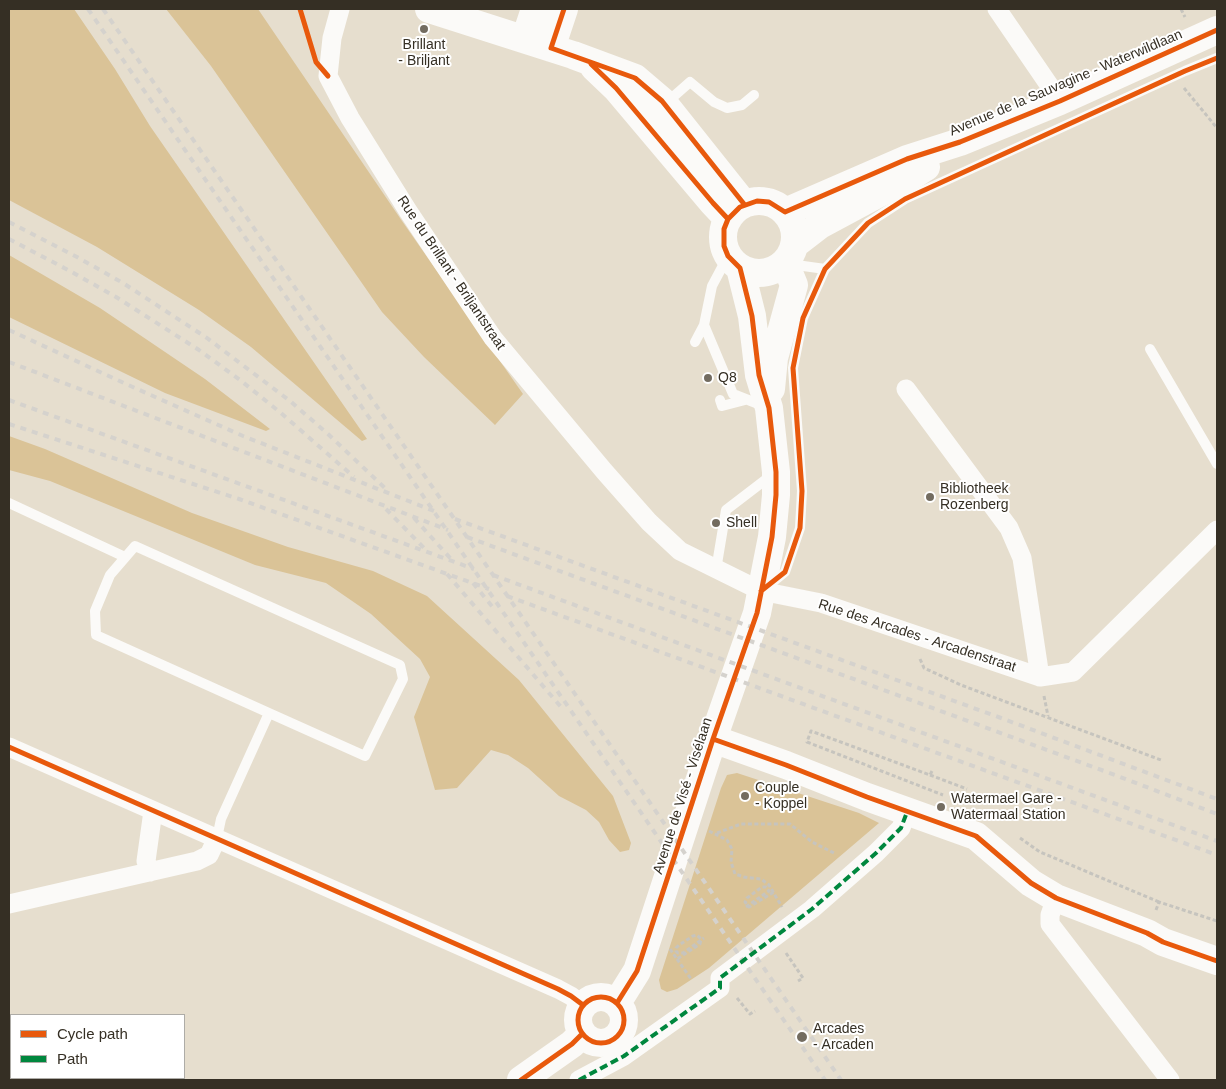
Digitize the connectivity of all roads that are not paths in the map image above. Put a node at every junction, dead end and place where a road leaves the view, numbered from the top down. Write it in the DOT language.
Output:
graph roads {
  1 [pos="340,9"];
  2 [pos="429,9"];
  3 [pos="535,9"];
  4 [pos="564,9"];
  5 [pos="997,9"];
  6 [pos="1217,30"];
  7 [pos="525,39"];
  8 [pos="552,48"];
  9 [pos="1217,58"];
  10 [pos="754,95"];
  11 [pos="1060,101"];
  12 [pos="655,112"];
  13 [pos="960,142"];
  14 [pos="736,212"];
  15 [pos="785,212"];
  16 [pos="790,254"];
  17 [pos="734,262"];
  18 [pos="825,269"];
  19 [pos="704,325"];
  20 [pos="695,342"];
  21 [pos="1150,349"];
  22 [pos="906,389"];
  23 [pos="720,400"];
  24 [pos="757,404"];
  25 [pos="1217,464"];
  26 [pos="776,472"];
  27 [pos="9,502"];
  28 [pos="1217,530"];
  29 [pos="125,557"];
  30 [pos="716,570"];
  31 [pos="761,591"];
  32 [pos="1040,677"];
  33 [pos="269,713"];
  34 [pos="713,739"];
  35 [pos="9,747"];
  36 [pos="153,811"];
  37 [pos="907,812"];
  38 [pos="217,838"];
  39 [pos="150,872"];
  40 [pos="1056,898"];
  41 [pos="9,904"];
  42 [pos="1217,961"];
  43 [pos="617,1003"];
  44 [pos="583,1005"];
  45 [pos="582,1034"];
  46 [pos="521,1080"];
  47 [pos="579,1080"];
  48 [pos="1170,1080"];
  1 -- 30 [label="street, Rue du Brillant - Briljantstraat"];
  2 -- 7 [label="street"];
  3 -- 7 [label="street"];
  4 -- 8 [label="street"];
  5 -- 11 [label="street"];
  6 -- 11 [label="street, Avenue de la Sauvagine - Waterwildlaan"];
  7 -- 8 [label="street"];
  8 -- 12 [label="street"];
  9 -- 18 [label="lane"];
  10 -- 12 [label="lane"];
  11 -- 13 [label="street, Avenue de la Sauvagine - Waterwildlaan"];
  12 -- 14 [label="street"];
  13 -- 15 [label="street, Avenue de la Sauvagine - Waterwildlaan"];
  13 -- 16 [label="street, Avenue de la Sauvagine - Waterwildlaan"];
  14 -- 15 [label="street"];
  14 -- 17 [label="street"];
  15 -- 16 [label="street"];
  16 -- 17 [label="street"];
  16 -- 18 [label="lane"];
  16 -- 24 [label="street"];
  17 -- 19 [label="lane"];
  17 -- 24 [label="street"];
  18 -- 31 [label="lane"];
  19 -- 20 [label="lane"];
  19 -- 24 [label="lane"];
  21 -- 25 [label="lane"];
  22 -- 32 [label="street"];
  23 -- 24 [label="lane"];
  24 -- 26 [label="street, Avenue de Visé - Visélaan"];
  26 -- 30 [label="lane"];
  26 -- 31 [label="street, Avenue de Visé - Visélaan"];
  27 -- 29 [label="lane"];
  28 -- 32 [label="street, Rue des Arcades - Arcadenstraat"];
  29 -- 33 [label="lane"];
  29 -- 33 [label="lane"];
  30 -- 31 [label="street, Rue du Brillant - Briljantstraat"];
  31 -- 32 [label="street, Rue des Arcades - Arcadenstraat"];
  31 -- 34 [label="street, Avenue de Visé - Visélaan"];
  33 -- 38 [label="lane"];
  34 -- 37 [label="street"];
  34 -- 43 [label="street, Avenue de Visé - Visélaan"];
  35 -- 36 [label="street"];
  36 -- 38 [label="street"];
  36 -- 39 [label="street"];
  37 -- 40 [label="street"];
  37 -- 47 [label="street"];
  38 -- 39 [label="street"];
  38 -- 44 [label="street"];
  39 -- 41 [label="street"];
  40 -- 42 [label="street"];
  40 -- 48 [label="street"];
  43 -- 44 [label="street"];
  43 -- 45 [label="street"];
  44 -- 45 [label="street"];
  45 -- 46 [label="street"];
}
